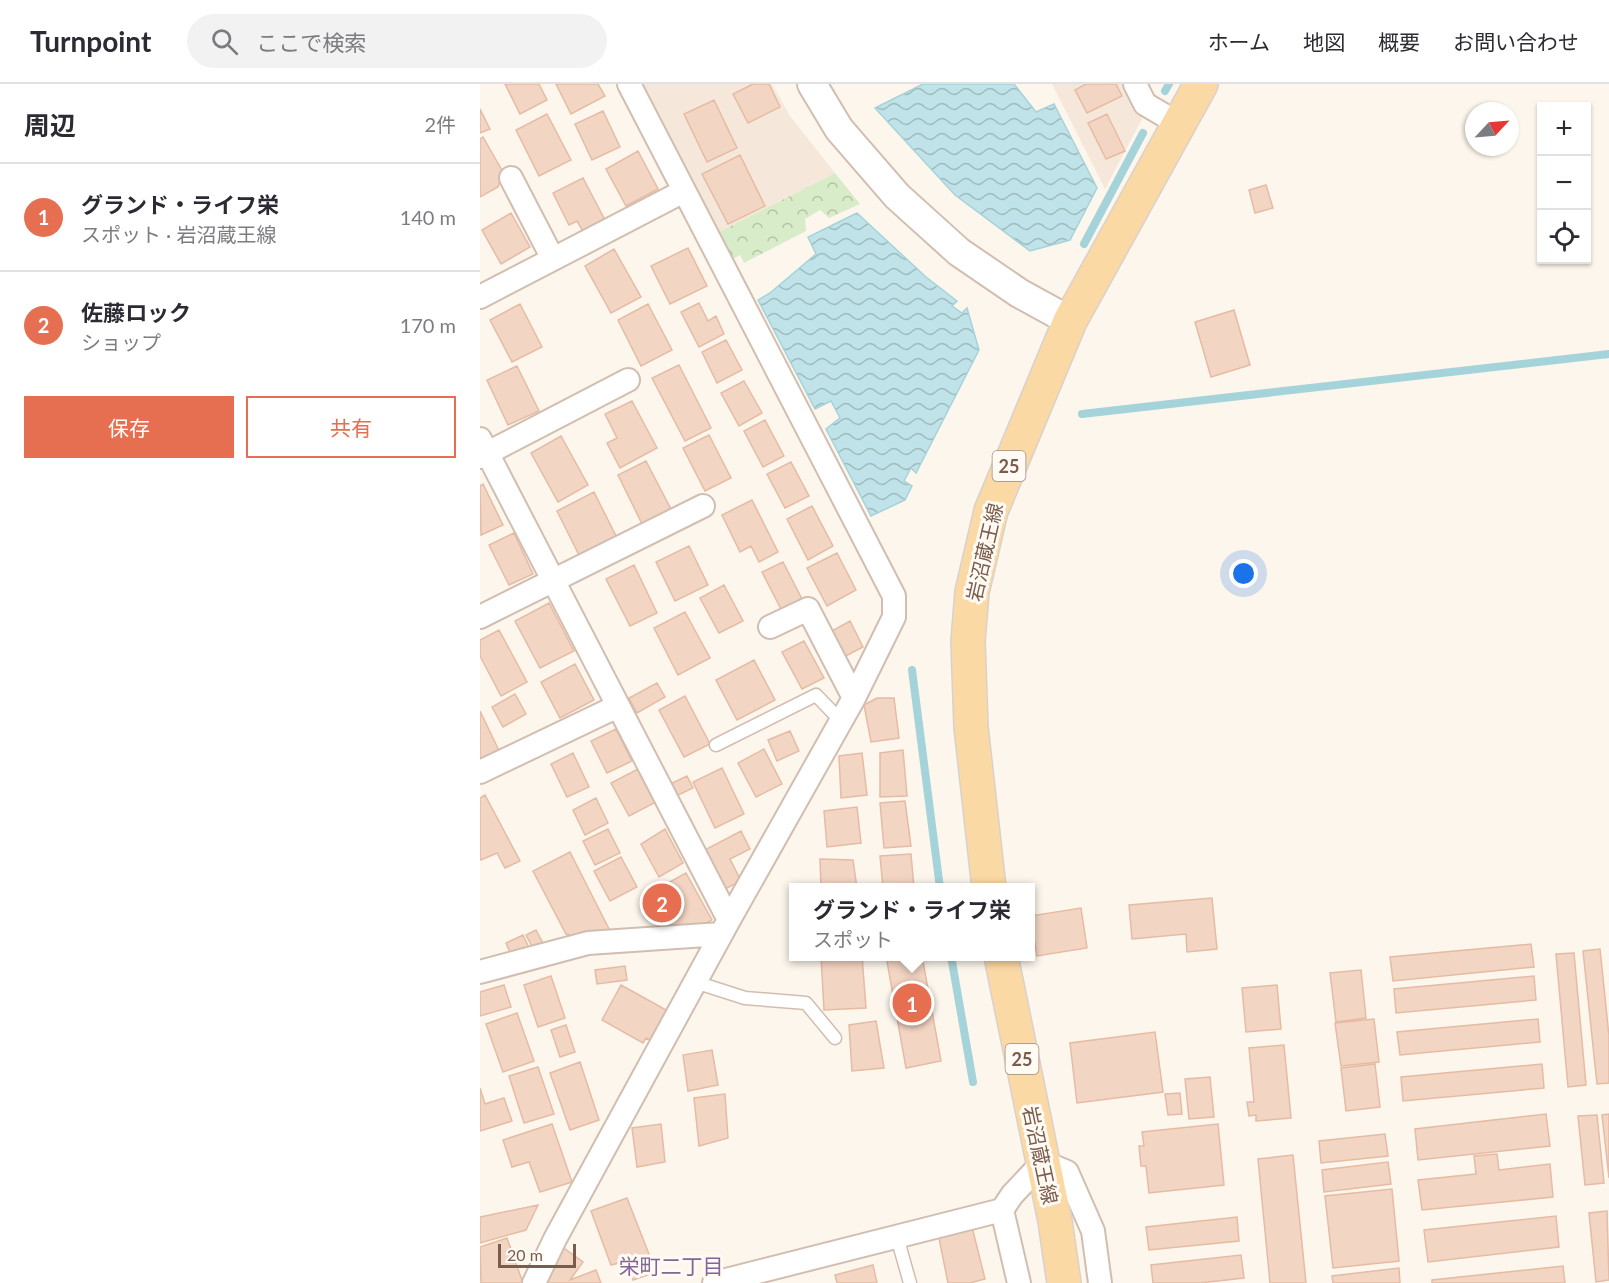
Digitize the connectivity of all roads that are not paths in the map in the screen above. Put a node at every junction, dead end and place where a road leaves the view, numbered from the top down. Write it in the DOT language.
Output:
graph roads {
  1 [pos="630,84"];
  2 [pos="812,84"];
  3 [pos="1135,84"];
  4 [pos="1201,84"];
  5 [pos="1179,124"];
  6 [pos="511,178"];
  7 [pos="684,192"];
  8 [pos="553,259"];
  9 [pos="480,297"];
  10 [pos="1070,321"];
  11 [pos="628,380"];
  12 [pos="482,450"];
  13 [pos="703,506"];
  14 [pos="553,580"];
  15 [pos="480,617"];
  16 [pos="770,627"];
  17 [pos="854,698"];
  18 [pos="618,706"];
  19 [pos="841,721"];
  20 [pos="716,745"];
  21 [pos="480,772"];
  22 [pos="988,883"];
  23 [pos="725,927"];
  24 [pos="1002,961"];
  25 [pos="480,972"];
  26 [pos="695,982"];
  27 [pos="835,1038"];
  28 [pos="1043,1162"];
  29 [pos="1002,1210"];
  30 [pos="897,1237"];
  31 [pos="534,1283"];
  32 [pos="714,1283"];
  33 [pos="910,1283"];
  34 [pos="1019,1283"];
  35 [pos="1064,1283"];
  36 [pos="1100,1283"];
  1 -- 7 [label="street"];
  2 -- 10 [label="street"];
  3 -- 5 [label="street"];
  4 -- 5 [label="main road, 岩沼蔵王線 / 25"];
  5 -- 10 [label="main road, 岩沼蔵王線 / 25"];
  6 -- 8 [label="street"];
  7 -- 8 [label="street"];
  7 -- 17 [label="street"];
  8 -- 9 [label="street"];
  10 -- 22 [label="main road, 岩沼蔵王線 / 25"];
  11 -- 12 [label="street"];
  12 -- 14 [label="street"];
  13 -- 14 [label="street"];
  14 -- 15 [label="street"];
  14 -- 18 [label="street"];
  16 -- 17 [label="street"];
  17 -- 19 [label="street"];
  18 -- 21 [label="street"];
  18 -- 23 [label="street"];
  19 -- 20 [label="lane"];
  19 -- 23 [label="street"];
  23 -- 25 [label="street"];
  23 -- 26 [label="street"];
  24 -- 28 [label="main road, 岩沼蔵王線 / 25"];
  26 -- 27 [label="lane"];
  26 -- 31 [label="street"];
  28 -- 29 [label="street"];
  28 -- 35 [label="main road, 岩沼蔵王線 / 25"];
  28 -- 36 [label="street"];
  29 -- 30 [label="street"];
  29 -- 34 [label="street"];
  30 -- 32 [label="street"];
  30 -- 33 [label="lane"];
}
